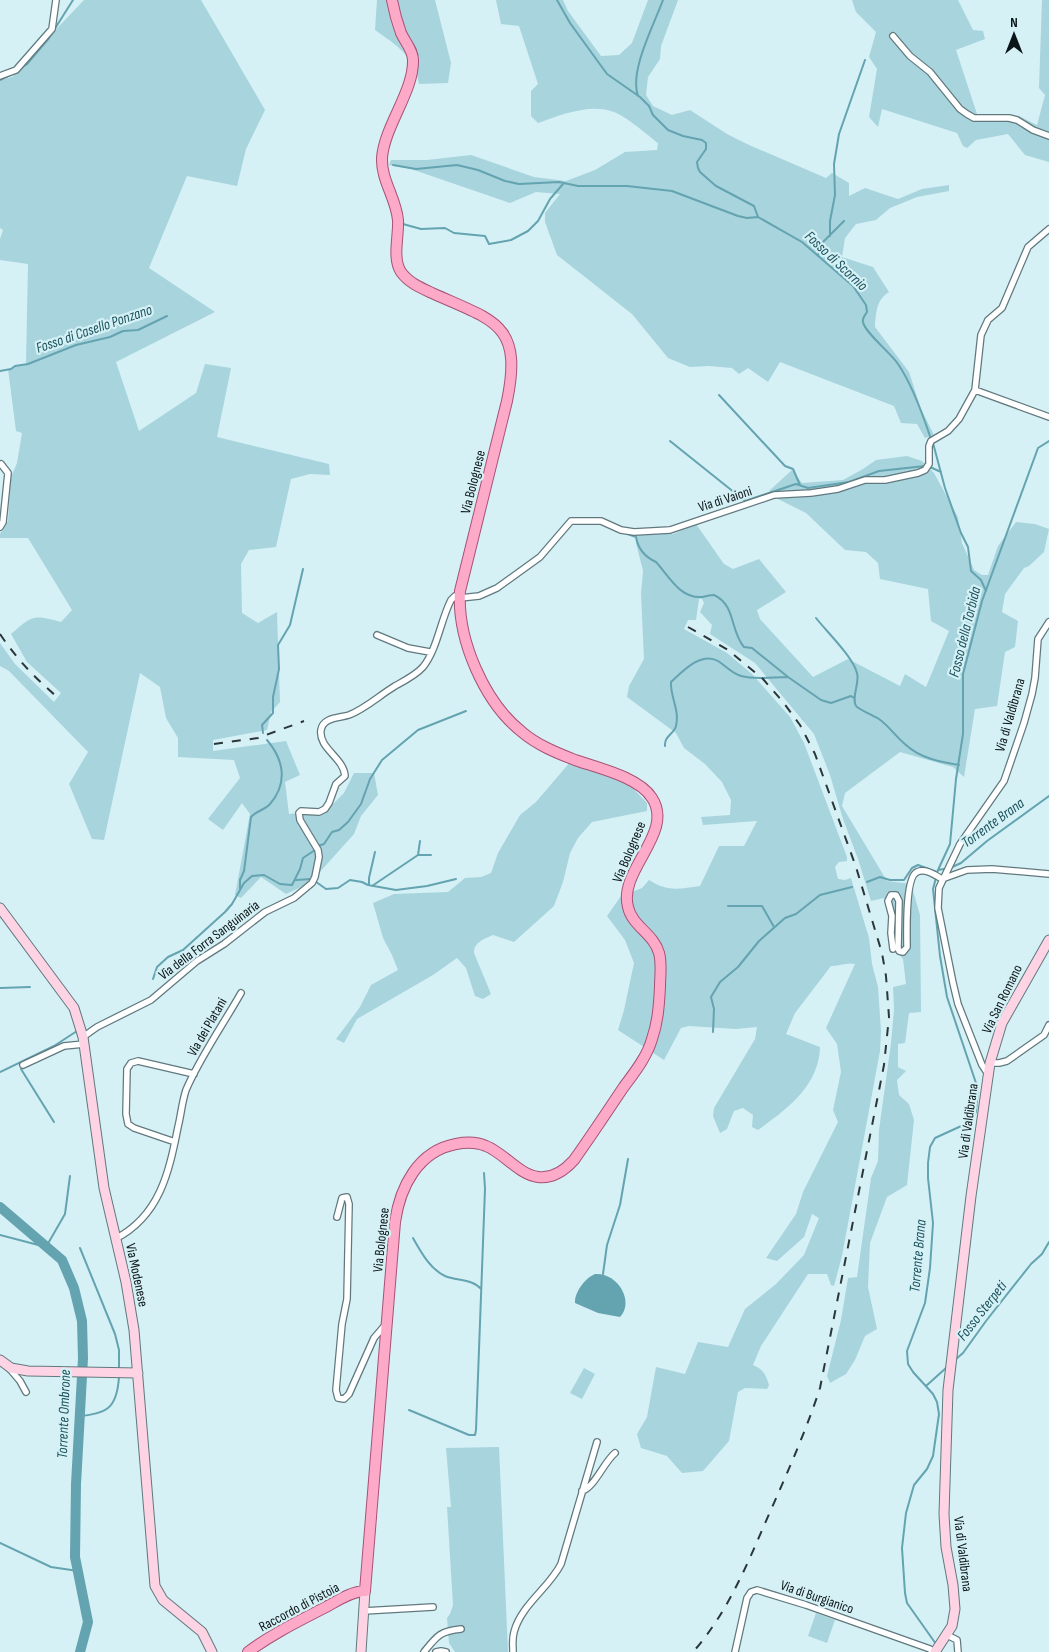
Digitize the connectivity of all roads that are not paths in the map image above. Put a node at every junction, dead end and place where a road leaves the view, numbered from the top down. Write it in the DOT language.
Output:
graph roads {
  1 [pos="56,0"];
  2 [pos="392,0"];
  3 [pos="893,36"];
  4 [pos="0,76"];
  5 [pos="1049,136"];
  6 [pos="1049,229"];
  7 [pos="975,390"];
  8 [pos="1049,418"];
  9 [pos="1,464"];
  10 [pos="0,527"];
  11 [pos="460,597"];
  12 [pos="1049,622"];
  13 [pos="377,635"];
  14 [pos="430,652"];
  15 [pos="1049,874"];
  16 [pos="942,879"];
  17 [pos="0,908"];
  18 [pos="1049,940"];
  19 [pos="893,949"];
  20 [pos="241,993"];
  21 [pos="1049,1025"];
  22 [pos="83,1040"];
  23 [pos="990,1063"];
  24 [pos="23,1065"];
  25 [pos="194,1074"];
  26 [pos="988,1074"];
  27 [pos="175,1142"];
  28 [pos="337,1217"];
  29 [pos="115,1239"];
  30 [pos="386,1324"];
  31 [pos="4,1363"];
  32 [pos="138,1373"];
  33 [pos="26,1392"];
  34 [pos="597,1442"];
  35 [pos="615,1453"];
  36 [pos="582,1491"];
  37 [pos="365,1591"];
  38 [pos="433,1607"];
  39 [pos="364,1611"];
  40 [pos="461,1628"];
  41 [pos="944,1639"];
  42 [pos="212,1652"];
  43 [pos="248,1652"];
  44 [pos="361,1652"];
  45 [pos="424,1652"];
  46 [pos="436,1652"];
  47 [pos="446,1652"];
  48 [pos="513,1652"];
  49 [pos="735,1652"];
  50 [pos="935,1652"];
  51 [pos="958,1652"];
  1 -- 4 [label="street"];
  2 -- 11 [label="main road, Via Bolognese"];
  3 -- 5 [label="street"];
  6 -- 7 [label="street, Via di Vaioni"];
  7 -- 8 [label="street"];
  7 -- 11 [label="street, Via di Vaioni"];
  9 -- 10 [label="street"];
  11 -- 14 [label="street, Via della Forra Sanguinaria"];
  11 -- 30 [label="main road, Via Bolognese"];
  12 -- 16 [label="street, Via di Valdibrana"];
  13 -- 14 [label="street"];
  14 -- 22 [label="street, Via della Forra Sanguinaria"];
  15 -- 16 [label="street"];
  16 -- 19 [label="street"];
  16 -- 26 [label="street, Via di Valdibrana"];
  17 -- 22 [label="street, Via Modenese"];
  18 -- 23 [label="street, Via San Romano"];
  20 -- 25 [label="street, Via dei Platani"];
  21 -- 23 [label="street"];
  22 -- 24 [label="street"];
  22 -- 29 [label="street, Via Modenese"];
  23 -- 26 [label="street, Via San Romano"];
  25 -- 27 [label="street, Via dei Platani"];
  25 -- 27 [label="street, Via dei Platani"];
  26 -- 41 [label="street, Via di Valdibrana"];
  27 -- 29 [label="street, Via dei Platani"];
  28 -- 30 [label="street"];
  29 -- 32 [label="street, Via Modenese"];
  30 -- 37 [label="main road, Via Bolognese"];
  31 -- 32 [label="street"];
  31 -- 33 [label="street"];
  32 -- 42 [label="street, Via Modenese"];
  34 -- 36 [label="street"];
  35 -- 36 [label="street"];
  36 -- 48 [label="street"];
  37 -- 39 [label="street, Via Bolognese"];
  37 -- 43 [label="main road, Raccordo di Pistoia"];
  38 -- 39 [label="street"];
  39 -- 44 [label="street, Via Bolognese"];
  40 -- 45 [label="street"];
  41 -- 50 [label="street, Via di Valdibrana"];
  41 -- 51 [label="street"];
  46 -- 47 [label="street"];
  49 -- 50 [label="street, Via di Burgianico"];
}
